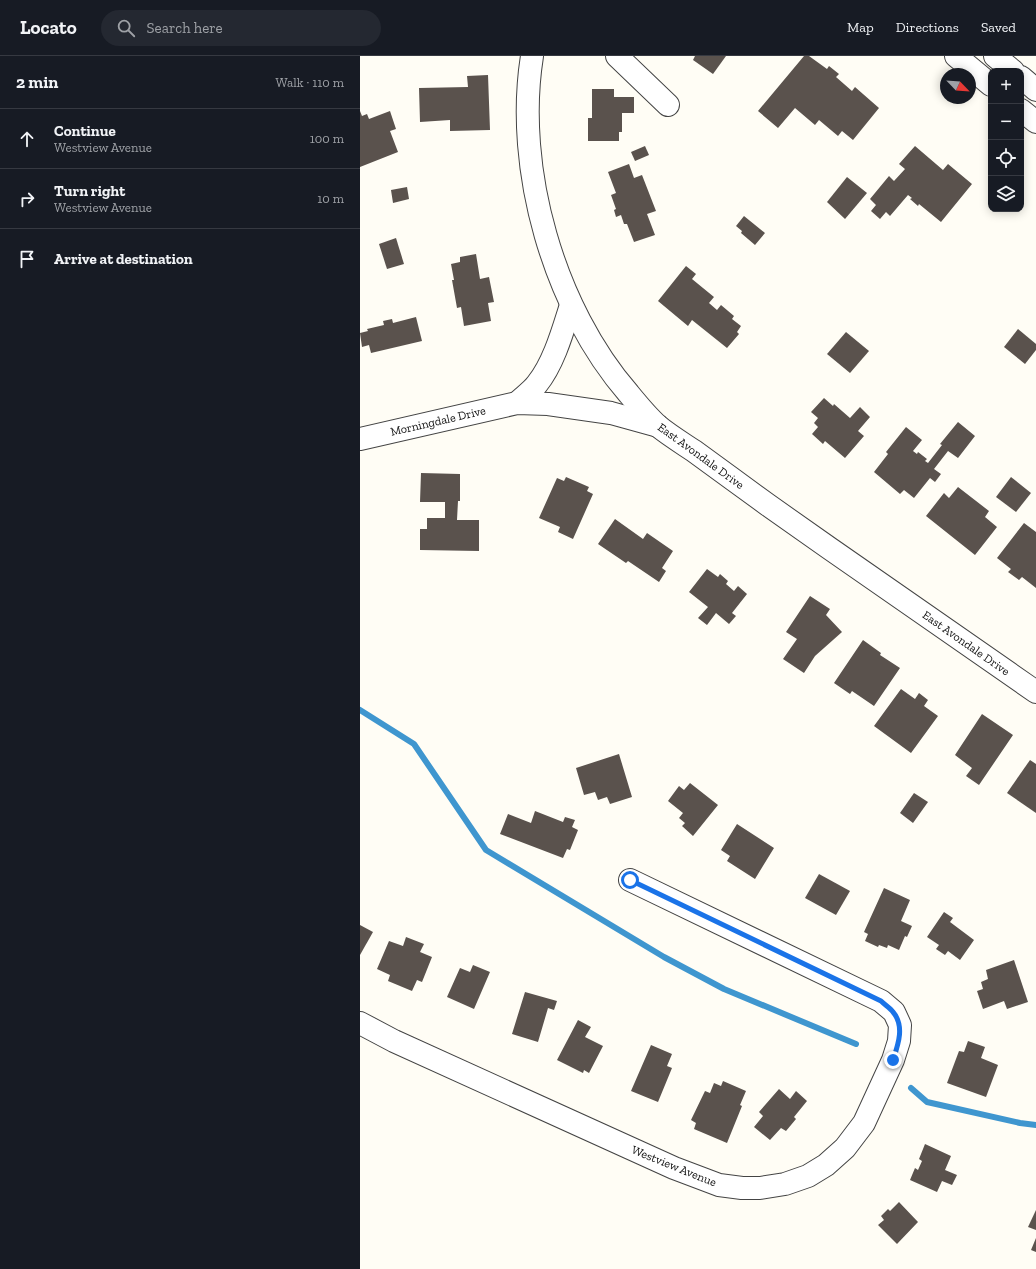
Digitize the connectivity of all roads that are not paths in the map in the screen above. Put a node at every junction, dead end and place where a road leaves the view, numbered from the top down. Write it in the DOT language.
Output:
graph roads {
  1 [pos="532,56"];
  2 [pos="617,56"];
  3 [pos="956,56"];
  4 [pos="995,56"];
  5 [pos="1009,68"];
  6 [pos="1024,80"];
  7 [pos="988,83"];
  8 [pos="1036,90"];
  9 [pos="668,105"];
  10 [pos="1024,112"];
  11 [pos="1036,122"];
  12 [pos="571,304"];
  13 [pos="517,403"];
  14 [pos="658,426"];
  15 [pos="360,439"];
  16 [pos="1036,692"];
  17 [pos="630,880"];
  18 [pos="360,1023"];
  1 -- 12 [label="street, East Avondale Drive"];
  2 -- 9 [label="street"];
  3 -- 7 [label="street"];
  4 -- 5 [label="street"];
  6 -- 8 [label="street"];
  10 -- 11 [label="street"];
  12 -- 13 [label="street"];
  12 -- 14 [label="street, East Avondale Drive"];
  13 -- 14 [label="street, Morningdale Drive"];
  13 -- 15 [label="street, Morningdale Drive"];
  14 -- 16 [label="street, East Avondale Drive"];
  17 -- 18 [label="street, Westview Avenue"];
}
